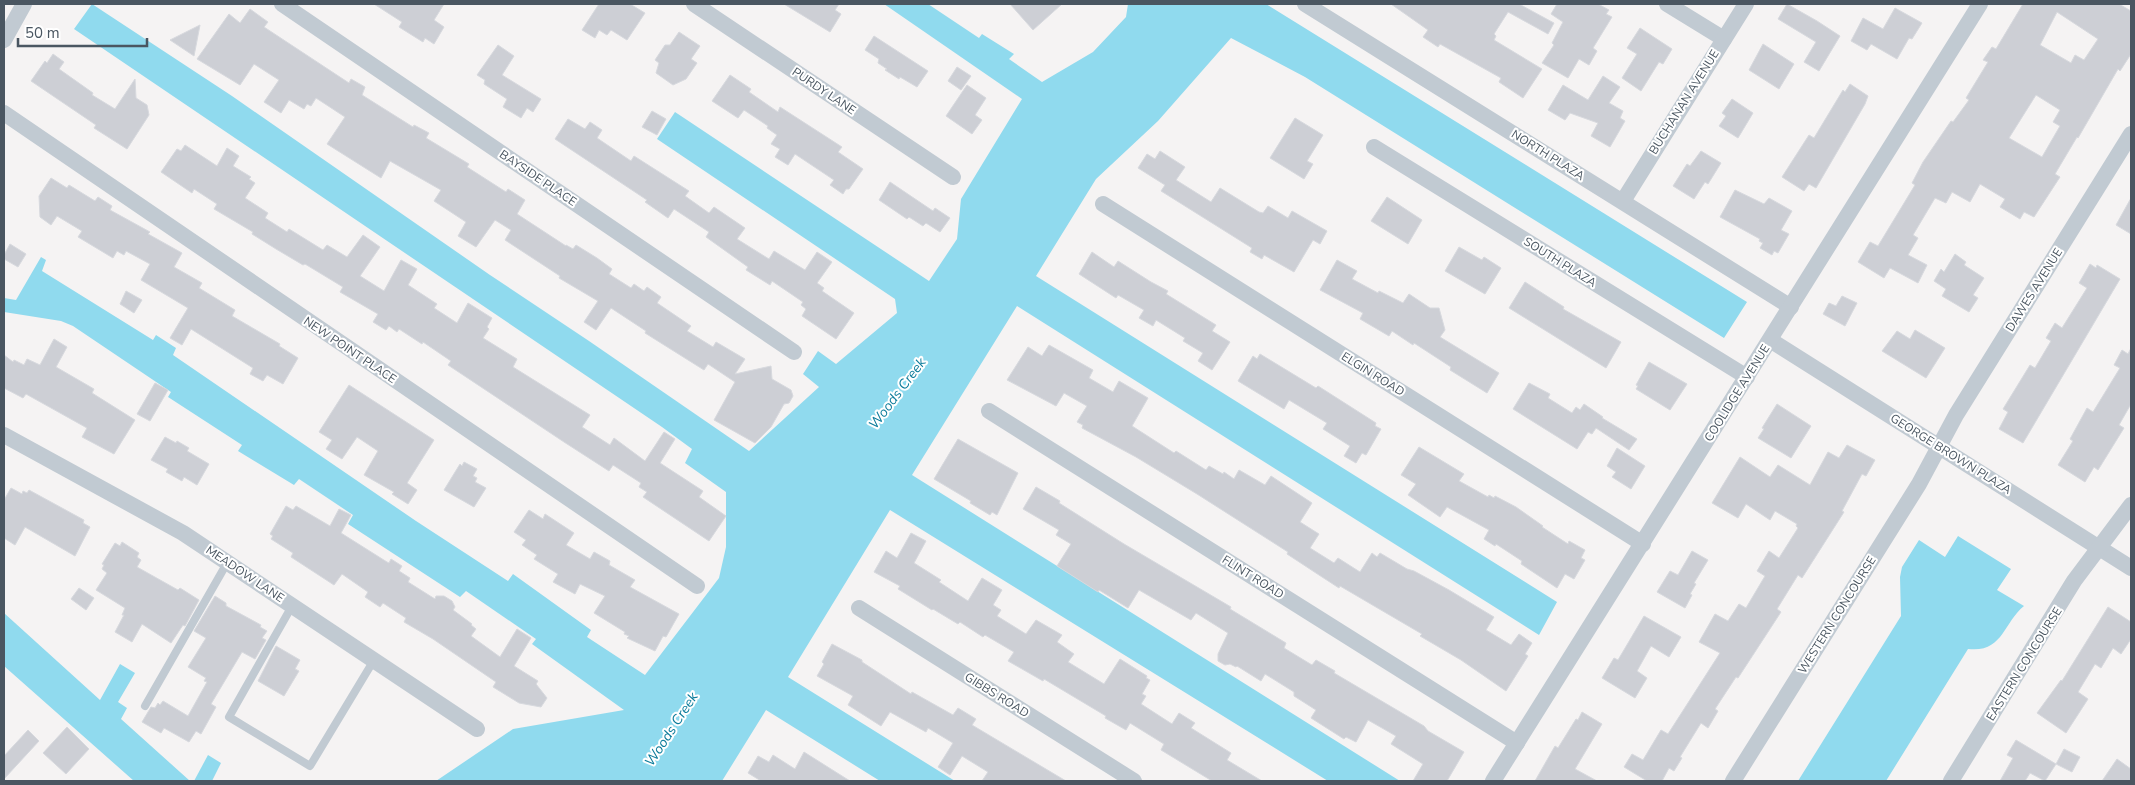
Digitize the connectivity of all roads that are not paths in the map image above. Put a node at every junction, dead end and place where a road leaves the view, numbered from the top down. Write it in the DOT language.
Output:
graph roads {
  1 [pos="24,4"];
  2 [pos="282,4"];
  3 [pos="694,4"];
  4 [pos="1305,4"];
  5 [pos="1667,4"];
  6 [pos="1746,4"];
  7 [pos="1980,4"];
  8 [pos="1724,39"];
  9 [pos="4,40"];
  10 [pos="4,114"];
  11 [pos="2131,134"];
  12 [pos="1374,147"];
  13 [pos="953,178"];
  14 [pos="1623,201"];
  15 [pos="1103,204"];
  16 [pos="1791,306"];
  17 [pos="1770,340"];
  18 [pos="794,352"];
  19 [pos="1747,377"];
  20 [pos="989,411"];
  21 [pos="4,435"];
  22 [pos="1939,447"];
  23 [pos="2131,505"];
  24 [pos="1644,544"];
  25 [pos="2100,548"];
  26 [pos="227,563"];
  27 [pos="2131,568"];
  28 [pos="697,586"];
  29 [pos="292,606"];
  30 [pos="859,608"];
  31 [pos="374,660"];
  32 [pos="145,706"];
  33 [pos="477,729"];
  34 [pos="1517,743"];
  35 [pos="1134,781"];
  36 [pos="1494,781"];
  37 [pos="1733,781"];
  38 [pos="1951,781"];
  1 -- 9 [label="street"];
  2 -- 18 [label="street, BAYSIDE PLACE"];
  3 -- 13 [label="street, PURDY LANE"];
  4 -- 14 [label="street, NORTH PLAZA"];
  5 -- 8 [label="street"];
  6 -- 8 [label="street, BUCHANAN AVENUE"];
  7 -- 16 [label="street, COOLIDGE AVENUE"];
  8 -- 14 [label="street, BUCHANAN AVENUE"];
  10 -- 28 [label="street, NEW POINT PLACE"];
  11 -- 22 [label="street, DAWES AVENUE"];
  12 -- 19 [label="street, SOUTH PLAZA"];
  14 -- 16 [label="street, NORTH PLAZA"];
  15 -- 24 [label="street, ELGIN ROAD"];
  16 -- 17 [label="street, COOLIDGE AVENUE"];
  17 -- 19 [label="street, COOLIDGE AVENUE"];
  17 -- 22 [label="street, GEORGE BROWN PLAZA"];
  19 -- 24 [label="street, COOLIDGE AVENUE"];
  20 -- 34 [label="street, FLINT ROAD"];
  21 -- 26 [label="street, MEADOW LANE"];
  22 -- 25 [label="street, GEORGE BROWN PLAZA"];
  22 -- 37 [label="street, WESTERN CONCOURSE"];
  23 -- 25 [label="street, EASTERN CONCOURSE"];
  24 -- 34 [label="street, COOLIDGE AVENUE"];
  25 -- 27 [label="street, GEORGE BROWN PLAZA"];
  25 -- 38 [label="street, EASTERN CONCOURSE"];
  26 -- 29 [label="street, MEADOW LANE"];
  26 -- 32 [label="lane"];
  29 -- 31 [label="street, MEADOW LANE"];
  29 -- 31 [label="lane"];
  30 -- 35 [label="street, GIBBS ROAD"];
  31 -- 33 [label="street, MEADOW LANE"];
  34 -- 36 [label="street, COOLIDGE AVENUE"];
}
